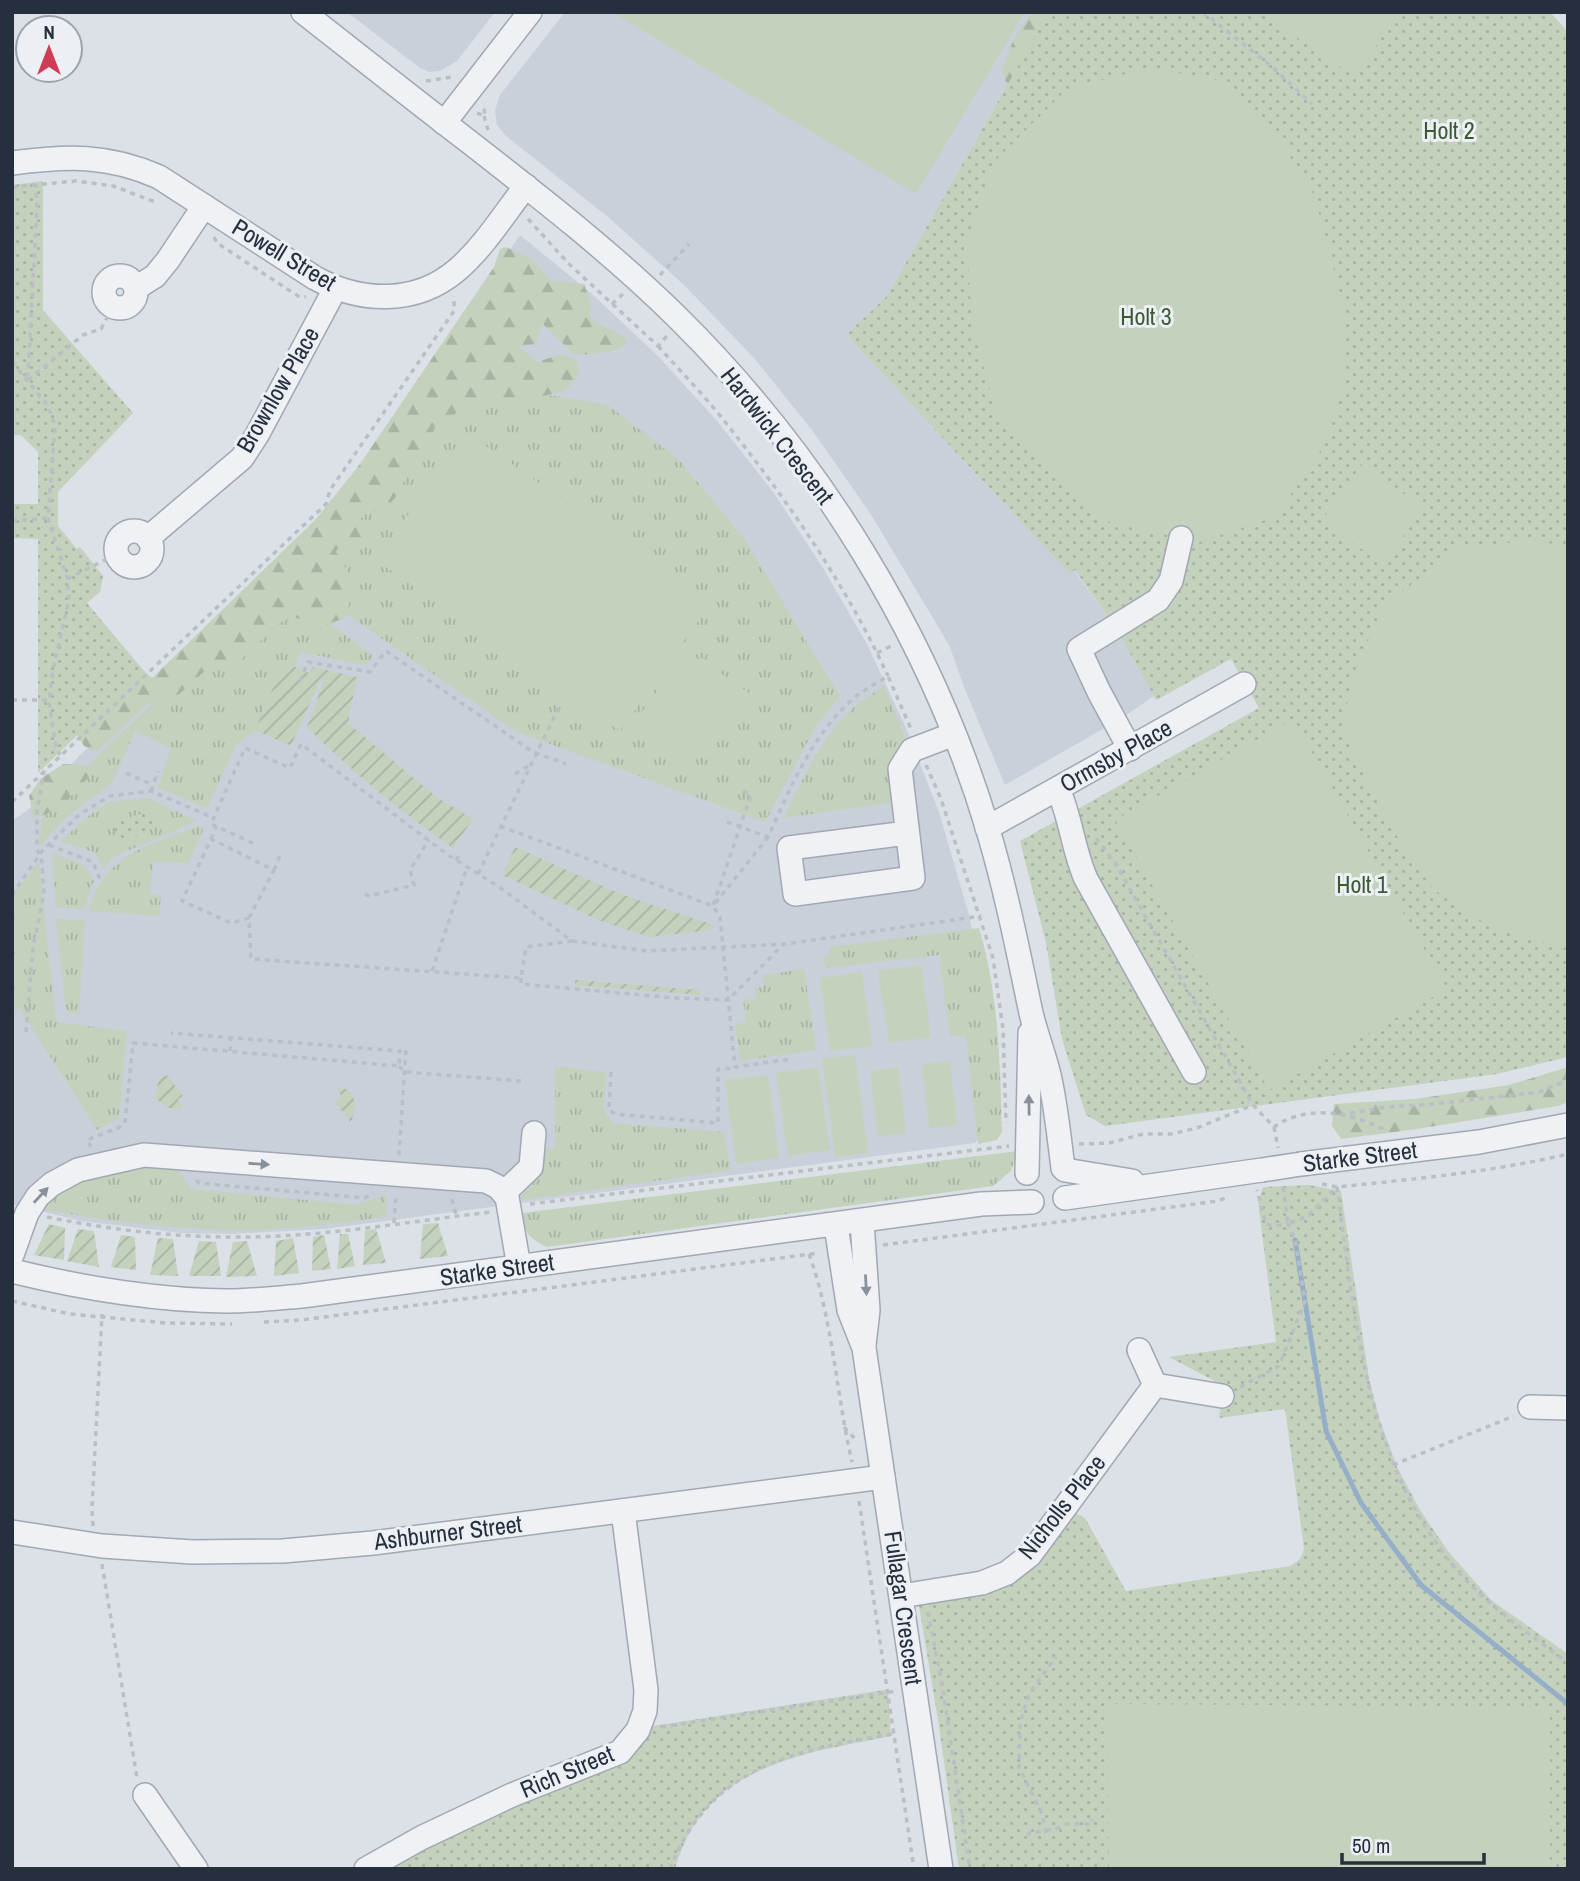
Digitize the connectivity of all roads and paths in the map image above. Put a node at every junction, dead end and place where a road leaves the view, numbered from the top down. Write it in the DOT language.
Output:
graph roads {
  1 [pos="303,12"];
  2 [pos="530,12"];
  3 [pos="1203,12"];
  4 [pos="462,71"];
  5 [pos="424,81"];
  6 [pos="1312,104"];
  7 [pos="444,123"];
  8 [pos="12,163"];
  9 [pos="36,185"];
  10 [pos="12,187"];
  11 [pos="521,208"];
  12 [pos="200,213"];
  13 [pos="689,244"];
  14 [pos="666,267"];
  15 [pos="335,289"];
  16 [pos="452,290"];
  17 [pos="312,295"];
  18 [pos="113,307"];
  19 [pos="670,333"];
  20 [pos="658,346"];
  21 [pos="12,362"];
  22 [pos="26,378"];
  23 [pos="48,518"];
  24 [pos="12,521"];
  25 [pos="1181,538"];
  26 [pos="117,554"];
  27 [pos="67,579"];
  28 [pos="888,676"];
  29 [pos="300,681"];
  30 [pos="1244,684"];
  31 [pos="12,700"];
  32 [pos="50,700"];
  33 [pos="561,703"];
  34 [pos="954,734"];
  35 [pos="1130,749"];
  36 [pos="536,753"];
  37 [pos="60,755"];
  38 [pos="566,764"];
  39 [pos="530,765"];
  40 [pos="44,771"];
  41 [pos="158,771"];
  42 [pos="126,773"];
  43 [pos="515,774"];
  44 [pos="153,785"];
  45 [pos="1058,789"];
  46 [pos="150,791"];
  47 [pos="743,792"];
  48 [pos="12,802"];
  49 [pos="214,818"];
  50 [pos="500,826"];
  51 [pos="216,827"];
  52 [pos="988,828"];
  53 [pos="907,833"];
  54 [pos="779,835"];
  55 [pos="1094,835"];
  56 [pos="211,839"];
  57 [pos="429,840"];
  58 [pos="255,844"];
  59 [pos="49,845"];
  60 [pos="462,852"];
  61 [pos="39,856"];
  62 [pos="280,856"];
  63 [pos="456,860"];
  64 [pos="467,867"];
  65 [pos="274,870"];
  66 [pos="478,874"];
  67 [pos="101,882"];
  68 [pos="365,894"];
  69 [pos="12,895"];
  70 [pos="713,905"];
  71 [pos="981,916"];
  72 [pos="249,918"];
  73 [pos="572,941"];
  74 [pos="785,944"];
  75 [pos="723,947"];
  76 [pos="432,972"];
  77 [pos="521,978"];
  78 [pos="728,1000"];
  79 [pos="1031,1013"];
  80 [pos="26,1032"];
  81 [pos="171,1033"];
  82 [pos="231,1037"];
  83 [pos="406,1049"];
  84 [pos="230,1051"];
  85 [pos="791,1059"];
  86 [pos="399,1066"];
  87 [pos="735,1068"];
  88 [pos="405,1072"];
  89 [pos="611,1072"];
  90 [pos="1194,1072"];
  91 [pos="1568,1080"];
  92 [pos="522,1081"];
  93 [pos="1252,1105"];
  94 [pos="1338,1115"];
  95 [pos="1568,1125"];
  96 [pos="1274,1127"];
  97 [pos="534,1133"];
  98 [pos="1060,1143"];
  99 [pos="1029,1145"];
  100 [pos="1390,1153"];
  101 [pos="399,1154"];
  102 [pos="1568,1154"];
  103 [pos="102,1164"];
  104 [pos="1064,1169"];
  105 [pos="1275,1170"];
  106 [pos="1152,1184"];
  107 [pos="1282,1184"];
  108 [pos="1028,1186"];
  109 [pos="1337,1187"];
  110 [pos="1065,1198"];
  111 [pos="507,1201"];
  112 [pos="1218,1201"];
  113 [pos="27,1213"];
  114 [pos="862,1222"];
  115 [pos="1289,1224"];
  116 [pos="836,1226"];
  117 [pos="890,1244"];
  118 [pos="12,1255"];
  119 [pos="519,1267"];
  120 [pos="12,1271"];
  121 [pos="103,1289"];
  122 [pos="301,1320"];
  123 [pos="864,1348"];
  124 [pos="1139,1350"];
  125 [pos="1155,1385"];
  126 [pos="1222,1396"];
  127 [pos="1530,1407"];
  128 [pos="1568,1408"];
  129 [pos="844,1427"];
  130 [pos="856,1444"];
  131 [pos="857,1451"];
  132 [pos="1393,1465"];
  133 [pos="883,1477"];
  134 [pos="858,1497"];
  135 [pos="92,1508"];
  136 [pos="623,1511"];
  137 [pos="12,1532"];
  138 [pos="102,1559"];
  139 [pos="901,1596"];
  140 [pos="925,1605"];
  141 [pos="1056,1657"];
  142 [pos="1568,1663"];
  143 [pos="888,1692"];
  144 [pos="638,1730"];
  145 [pos="894,1734"];
  146 [pos="145,1796"];
  147 [pos="1092,1819"];
  148 [pos="1046,1832"];
  149 [pos="1029,1836"];
  150 [pos="196,1869"];
  151 [pos="366,1869"];
  152 [pos="670,1869"];
  153 [pos="915,1869"];
  154 [pos="941,1869"];
  155 [pos="970,1869"];
  1 -- 7 [label="street, Hardwick Crescent"];
  2 -- 7 [label="street"];
  3 -- 6 [label="path"];
  4 -- 5 [label="path"];
  7 -- 11 [label="street, Hardwick Crescent"];
  8 -- 12 [label="street, Powell Street"];
  9 -- 10 [label="path"];
  9 -- 12 [label="path"];
  9 -- 22 [label="path"];
  11 -- 15 [label="street, Powell Street"];
  11 -- 20 [label="path"];
  11 -- 34 [label="street, Hardwick Crescent"];
  12 -- 15 [label="street, Powell Street"];
  12 -- 17 [label="path"];
  12 -- 18 [label="street"];
  13 -- 14 [label="path"];
  15 -- 26 [label="street, Brownlow Place"];
  16 -- 37 [label="path"];
  18 -- 22 [label="path"];
  19 -- 20 [label="path"];
  20 -- 28 [label="path"];
  21 -- 22 [label="path"];
  22 -- 23 [label="path"];
  23 -- 24 [label="path"];
  23 -- 27 [label="path"];
  25 -- 35 [label="street"];
  26 -- 27 [label="path"];
  27 -- 32 [label="path"];
  29 -- 36 [label="path"];
  30 -- 35 [label="street, Ormsby Place"];
  31 -- 32 [label="path"];
  32 -- 37 [label="path"];
  33 -- 36 [label="path"];
  34 -- 52 [label="street, Hardwick Crescent"];
  34 -- 53 [label="street"];
  35 -- 45 [label="street, Ormsby Place"];
  36 -- 38 [label="path"];
  36 -- 39 [label="path"];
  37 -- 40 [label="path"];
  39 -- 43 [label="path"];
  39 -- 50 [label="path"];
  40 -- 48 [label="path"];
  40 -- 61 [label="path"];
  41 -- 44 [label="path"];
  42 -- 44 [label="path"];
  44 -- 46 [label="path"];
  45 -- 52 [label="street, Ormsby Place"];
  45 -- 90 [label="street"];
  46 -- 49 [label="path"];
  46 -- 59 [label="path"];
  47 -- 70 [label="path"];
  49 -- 51 [label="path"];
  49 -- 57 [label="path"];
  50 -- 66 [label="path"];
  50 -- 70 [label="path"];
  51 -- 56 [label="path"];
  51 -- 58 [label="path"];
  52 -- 79 [label="street, Hardwick Crescent"];
  53 -- 53 [label="street"];
  54 -- 70 [label="path"];
  55 -- 93 [label="path"];
  56 -- 65 [label="path"];
  56 -- 72 [label="path"];
  57 -- 63 [label="path"];
  57 -- 68 [label="path"];
  59 -- 61 [label="path"];
  59 -- 67 [label="path"];
  60 -- 63 [label="path"];
  61 -- 69 [label="path"];
  61 -- 80 [label="path"];
  62 -- 65 [label="path"];
  63 -- 64 [label="path"];
  64 -- 66 [label="path"];
  64 -- 76 [label="path"];
  65 -- 72 [label="path"];
  66 -- 73 [label="path"];
  70 -- 75 [label="path"];
  71 -- 74 [label="path"];
  72 -- 76 [label="path"];
  73 -- 75 [label="path"];
  73 -- 77 [label="path"];
  74 -- 75 [label="path"];
  74 -- 78 [label="path"];
  75 -- 78 [label="path"];
  76 -- 77 [label="path"];
  77 -- 78 [label="path"];
  78 -- 87 [label="path"];
  79 -- 98 [label="street, Hardwick Crescent"];
  99 -- 79 [label="street, Hardwick Crescent, one-way"];
  81 -- 82 [label="path"];
  82 -- 84 [label="path"];
  82 -- 86 [label="path"];
  83 -- 88 [label="path"];
  84 -- 86 [label="path"];
  84 -- 103 [label="path"];
  85 -- 87 [label="path"];
  86 -- 88 [label="path"];
  87 -- 89 [label="path"];
  88 -- 92 [label="path"];
  88 -- 101 [label="path"];
  91 -- 94 [label="path"];
  93 -- 96 [label="path"];
  93 -- 98 [label="path"];
  94 -- 96 [label="path"];
  94 -- 100 [label="path"];
  95 -- 100 [label="street, Starke Street"];
  96 -- 105 [label="path"];
  97 -- 111 [label="street"];
  98 -- 104 [label="street, Hardwick Crescent"];
  99 -- 108 [label="street, Hardwick Crescent"];
  99 -- 111 [label="path"];
  100 -- 105 [label="street, Starke Street"];
  102 -- 109 [label="path"];
  103 -- 111 [label="street, one-way"];
  113 -- 103 [label="street, one-way"];
  104 -- 106 [label="street, Starke Street"];
  104 -- 108 [label="street"];
  104 -- 110 [label="street"];
  105 -- 106 [label="street, Starke Street"];
  105 -- 115 [label="path"];
  106 -- 110 [label="street, Starke Street"];
  107 -- 115 [label="path"];
  108 -- 110 [label="street"];
  108 -- 114 [label="street, Starke Street"];
  109 -- 115 [label="path"];
  109 -- 132 [label="path"];
  111 -- 113 [label="path"];
  111 -- 119 [label="street"];
  112 -- 117 [label="path"];
  113 -- 118 [label="street"];
  114 -- 116 [label="street, Starke Street"];
  114 -- 123 [label="street, Fullagar Crescent, one-way"];
  115 -- 126 [label="path"];
  116 -- 119 [label="street, Starke Street"];
  116 -- 123 [label="street, Fullagar Crescent"];
  119 -- 121 [label="street, Starke Street"];
  120 -- 121 [label="street, Starke Street"];
  121 -- 135 [label="path"];
  122 -- 129 [label="path"];
  123 -- 133 [label="street, Fullagar Crescent"];
  124 -- 125 [label="street"];
  125 -- 126 [label="street"];
  125 -- 139 [label="street, Nicholls Place"];
  127 -- 128 [label="street"];
  127 -- 132 [label="path"];
  129 -- 130 [label="path"];
  129 -- 131 [label="path"];
  132 -- 142 [label="path"];
  133 -- 136 [label="street, Ashburner Street"];
  133 -- 139 [label="street, Fullagar Crescent"];
  134 -- 143 [label="path"];
  136 -- 137 [label="street, Ashburner Street"];
  136 -- 144 [label="street, Rich Street"];
  138 -- 146 [label="path"];
  139 -- 154 [label="street, Fullagar Crescent"];
  140 -- 155 [label="path"];
  141 -- 148 [label="path"];
  143 -- 144 [label="path"];
  143 -- 145 [label="path"];
  144 -- 151 [label="street, Rich Street"];
  145 -- 152 [label="path"];
  145 -- 153 [label="path"];
  146 -- 150 [label="street"];
  147 -- 148 [label="path"];
  148 -- 149 [label="path"];
}
